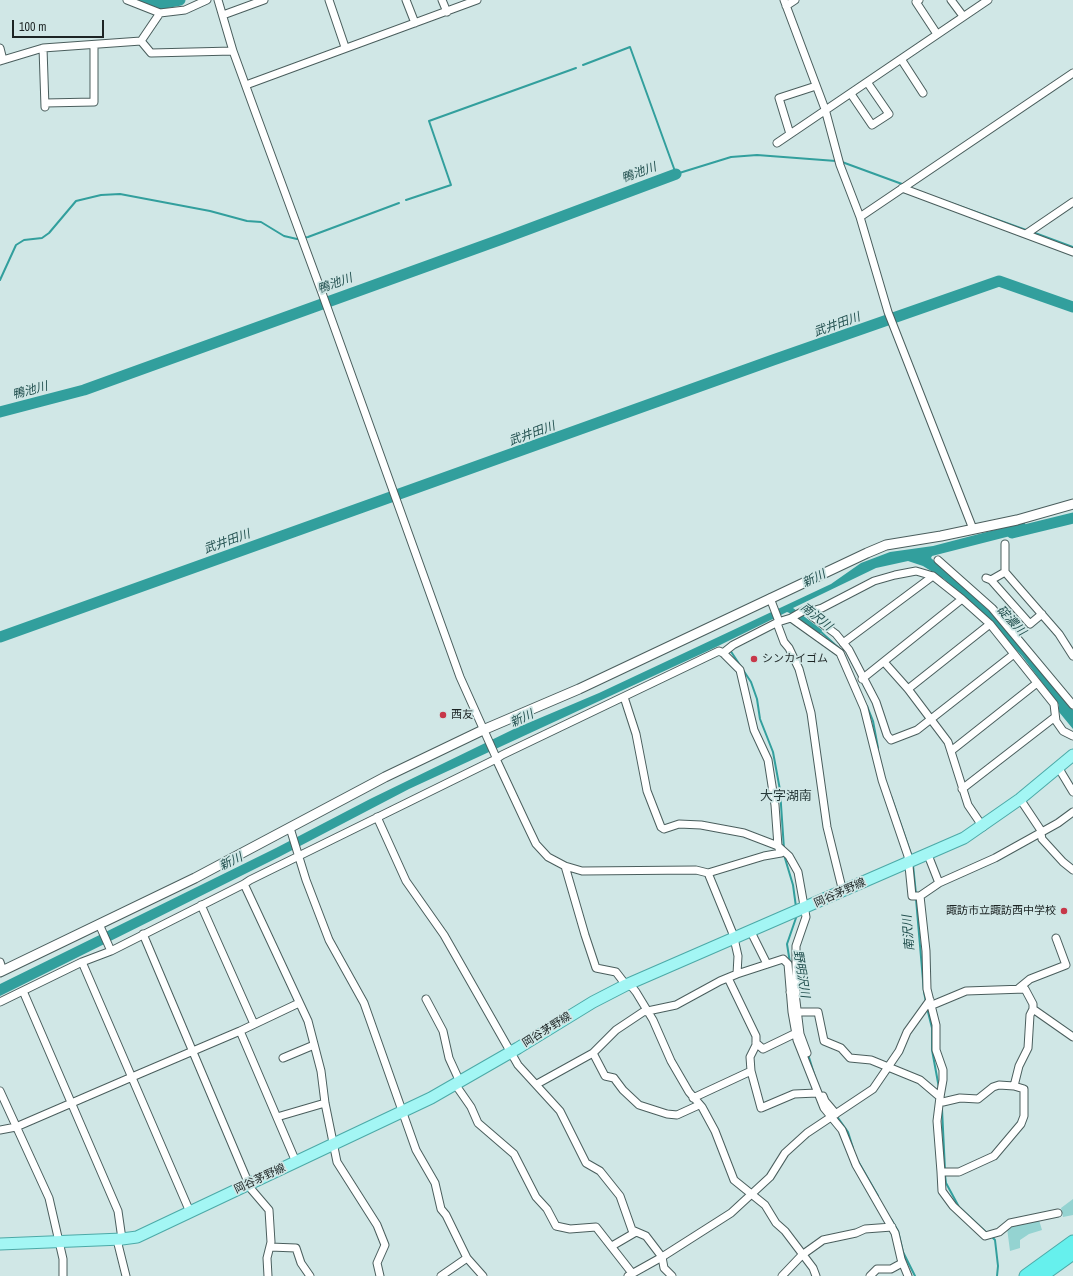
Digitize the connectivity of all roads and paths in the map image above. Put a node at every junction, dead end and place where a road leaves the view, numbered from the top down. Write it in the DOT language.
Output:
graph roads {
  1 [pos="127,0"];
  2 [pos="207,0"];
  3 [pos="218,0"];
  4 [pos="264,0"];
  5 [pos="329,0"];
  6 [pos="406,0"];
  7 [pos="442,0"];
  8 [pos="477,0"];
  9 [pos="794,0"];
  10 [pos="919,0"];
  11 [pos="952,0"];
  12 [pos="988,0"];
  13 [pos="785,3"];
  14 [pos="447,12"];
  15 [pos="160,13"];
  16 [pos="223,15"];
  17 [pos="963,16"];
  18 [pos="415,23"];
  19 [pos="938,34"];
  20 [pos="141,41"];
  21 [pos="94,45"];
  22 [pos="345,47"];
  23 [pos="0,48"];
  24 [pos="43,48"];
  25 [pos="234,51"];
  26 [pos="901,59"];
  27 [pos="2,61"];
  28 [pos="1073,73"];
  29 [pos="868,82"];
  30 [pos="246,85"];
  31 [pos="816,86"];
  32 [pos="923,93"];
  33 [pos="851,94"];
  34 [pos="825,110"];
  35 [pos="790,134"];
  36 [pos="777,143"];
  37 [pos="902,188"];
  38 [pos="1073,202"];
  39 [pos="860,217"];
  40 [pos="1026,234"];
  41 [pos="1073,252"];
  42 [pos="1073,504"];
  43 [pos="973,529"];
  44 [pos="1005,544"];
  45 [pos="938,560"];
  46 [pos="1005,572"];
  47 [pos="933,576"];
  48 [pos="962,599"];
  49 [pos="771,601"];
  50 [pos="809,612"];
  51 [pos="1042,614"];
  52 [pos="791,618"];
  53 [pos="778,620"];
  54 [pos="990,624"];
  55 [pos="843,643"];
  56 [pos="723,653"];
  57 [pos="1014,654"];
  58 [pos="1073,656"];
  59 [pos="884,662"];
  60 [pos="862,679"];
  61 [pos="1037,683"];
  62 [pos="908,689"];
  63 [pos="624,697"];
  64 [pos="1073,705"];
  65 [pos="1055,717"];
  66 [pos="931,719"];
  67 [pos="485,734"];
  68 [pos="1073,736"];
  69 [pos="951,751"];
  70 [pos="1073,755"];
  71 [pos="495,757"];
  72 [pos="1058,767"];
  73 [pos="962,789"];
  74 [pos="1073,792"];
  75 [pos="1020,799"];
  76 [pos="1073,812"];
  77 [pos="377,817"];
  78 [pos="983,827"];
  79 [pos="291,831"];
  80 [pos="1041,833"];
  81 [pos="778,846"];
  82 [pos="298,854"];
  83 [pos="928,855"];
  84 [pos="909,863"];
  85 [pos="565,866"];
  86 [pos="1073,870"];
  87 [pos="708,873"];
  88 [pos="939,883"];
  89 [pos="244,884"];
  90 [pos="843,892"];
  91 [pos="920,896"];
  92 [pos="202,905"];
  93 [pos="799,911"];
  94 [pos="100,928"];
  95 [pos="751,932"];
  96 [pos="143,934"];
  97 [pos="1056,938"];
  98 [pos="733,939"];
  99 [pos="110,949"];
  100 [pos="82,962"];
  101 [pos="767,964"];
  102 [pos="1,968"];
  103 [pos="737,974"];
  104 [pos="728,978"];
  105 [pos="626,985"];
  106 [pos="1019,988"];
  107 [pos="23,991"];
  108 [pos="792,992"];
  109 [pos="426,999"];
  110 [pos="0,1002"];
  111 [pos="299,1002"];
  112 [pos="930,1003"];
  113 [pos="1033,1009"];
  114 [pos="648,1012"];
  115 [pos="795,1012"];
  116 [pos="254,1024"];
  117 [pos="240,1031"];
  118 [pos="794,1034"];
  119 [pos="1073,1037"];
  120 [pos="756,1043"];
  121 [pos="314,1045"];
  122 [pos="193,1050"];
  123 [pos="511,1051"];
  124 [pos="593,1053"];
  125 [pos="282,1058"];
  126 [pos="888,1068"];
  127 [pos="752,1071"];
  128 [pos="132,1077"];
  129 [pos="457,1083"];
  130 [pos="538,1084"];
  131 [pos="1014,1086"];
  132 [pos="0,1091"];
  133 [pos="817,1094"];
  134 [pos="693,1098"];
  135 [pos="940,1098"];
  136 [pos="72,1103"];
  137 [pos="325,1103"];
  138 [pos="700,1105"];
  139 [pos="403,1110"];
  140 [pos="833,1115"];
  141 [pos="277,1117"];
  142 [pos="16,1127"];
  143 [pos="0,1130"];
  144 [pos="333,1144"];
  145 [pos="296,1162"];
  146 [pos="941,1172"];
  147 [pos="250,1184"];
  148 [pos="753,1194"];
  149 [pos="190,1212"];
  150 [pos="1058,1214"];
  151 [pos="892,1227"];
  152 [pos="636,1232"];
  153 [pos="122,1240"];
  154 [pos="58,1242"];
  155 [pos="1073,1242"];
  156 [pos="0,1244"];
  157 [pos="612,1246"];
  158 [pos="270,1247"];
  159 [pos="1073,1253"];
  160 [pos="802,1255"];
  161 [pos="662,1257"];
  162 [pos="467,1258"];
  163 [pos="902,1263"];
  164 [pos="630,1275"];
  165 [pos="63,1276"];
  166 [pos="126,1276"];
  167 [pos="268,1276"];
  168 [pos="310,1276"];
  169 [pos="380,1276"];
  170 [pos="441,1276"];
  171 [pos="483,1276"];
  172 [pos="672,1276"];
  173 [pos="782,1276"];
  174 [pos="816,1276"];
  175 [pos="870,1276"];
  176 [pos="908,1276"];
  177 [pos="1026,1276"];
  178 [pos="1041,1276"];
  1 -- 15 [label="street"];
  2 -- 15 [label="street"];
  3 -- 16 [label="street"];
  4 -- 16 [label="street"];
  5 -- 22 [label="street"];
  6 -- 18 [label="street"];
  7 -- 14 [label="street"];
  8 -- 14 [label="street"];
  9 -- 13 [label="street"];
  10 -- 19 [label="street"];
  11 -- 17 [label="street"];
  12 -- 17 [label="street"];
  13 -- 31 [label="street"];
  14 -- 18 [label="street"];
  15 -- 20 [label="street"];
  16 -- 25 [label="street"];
  17 -- 19 [label="street"];
  18 -- 22 [label="street"];
  19 -- 26 [label="street"];
  20 -- 21 [label="street"];
  20 -- 25 [label="street"];
  21 -- 24 [label="street"];
  21 -- 24 [label="street"];
  22 -- 30 [label="street"];
  23 -- 27 [label="street"];
  24 -- 27 [label="street"];
  25 -- 30 [label="street"];
  26 -- 29 [label="street"];
  26 -- 32 [label="street"];
  28 -- 37 [label="street"];
  29 -- 33 [label="street"];
  29 -- 33 [label="street"];
  30 -- 67 [label="street"];
  31 -- 34 [label="street"];
  31 -- 35 [label="street"];
  33 -- 34 [label="street"];
  34 -- 35 [label="street"];
  34 -- 39 [label="street"];
  35 -- 36 [label="street"];
  37 -- 39 [label="street"];
  37 -- 40 [label="street"];
  38 -- 40 [label="street"];
  39 -- 43 [label="street"];
  40 -- 41 [label="street"];
  42 -- 43 [label="street"];
  43 -- 49 [label="street"];
  44 -- 46 [label="street"];
  45 -- 64 [label="street"];
  46 -- 51 [label="street"];
  46 -- 51 [label="street"];
  47 -- 48 [label="street"];
  47 -- 50 [label="street"];
  47 -- 55 [label="street"];
  48 -- 54 [label="street"];
  48 -- 59 [label="street"];
  49 -- 53 [label="street"];
  49 -- 67 [label="street"];
  50 -- 52 [label="street"];
  50 -- 55 [label="street"];
  51 -- 58 [label="street"];
  52 -- 53 [label="street"];
  52 -- 84 [label="street"];
  53 -- 56 [label="street"];
  53 -- 90 [label="street"];
  54 -- 57 [label="street"];
  54 -- 62 [label="street"];
  55 -- 60 [label="street"];
  56 -- 63 [label="street"];
  56 -- 81 [label="street"];
  57 -- 61 [label="street"];
  57 -- 66 [label="street"];
  59 -- 60 [label="street"];
  59 -- 62 [label="street"];
  60 -- 66 [label="street"];
  61 -- 65 [label="street"];
  61 -- 69 [label="street"];
  62 -- 66 [label="street"];
  63 -- 71 [label="street"];
  63 -- 81 [label="street"];
  65 -- 68 [label="street"];
  65 -- 73 [label="street"];
  66 -- 69 [label="street"];
  67 -- 71 [label="street"];
  67 -- 79 [label="street"];
  69 -- 73 [label="street"];
  70 -- 72 [label="main road, 岡谷茅野線"];
  71 -- 77 [label="street"];
  71 -- 85 [label="street"];
  72 -- 74 [label="street"];
  72 -- 75 [label="main road, 岡谷茅野線"];
  73 -- 78 [label="street"];
  75 -- 78 [label="main road, 岡谷茅野線"];
  75 -- 80 [label="street"];
  76 -- 80 [label="street"];
  77 -- 82 [label="street"];
  77 -- 123 [label="street"];
  78 -- 83 [label="main road, 岡谷茅野線"];
  79 -- 82 [label="street"];
  79 -- 94 [label="street"];
  80 -- 86 [label="street"];
  80 -- 88 [label="street"];
  81 -- 87 [label="street"];
  81 -- 93 [label="street"];
  82 -- 89 [label="street"];
  82 -- 139 [label="street"];
  83 -- 84 [label="main road, 岡谷茅野線"];
  83 -- 88 [label="street"];
  84 -- 90 [label="main road, 岡谷茅野線"];
  84 -- 91 [label="street"];
  85 -- 87 [label="street"];
  85 -- 105 [label="street"];
  87 -- 98 [label="street"];
  88 -- 91 [label="street"];
  89 -- 92 [label="street"];
  89 -- 111 [label="street"];
  90 -- 93 [label="main road, 岡谷茅野線"];
  91 -- 112 [label="street"];
  92 -- 96 [label="street"];
  92 -- 116 [label="street"];
  93 -- 95 [label="main road, 岡谷茅野線"];
  93 -- 108 [label="street"];
  94 -- 99 [label="street"];
  94 -- 102 [label="street"];
  95 -- 98 [label="main road, 岡谷茅野線"];
  95 -- 101 [label="street"];
  96 -- 99 [label="street"];
  96 -- 122 [label="street"];
  97 -- 106 [label="street"];
  98 -- 103 [label="street"];
  98 -- 105 [label="main road, 岡谷茅野線"];
  99 -- 100 [label="street"];
  100 -- 107 [label="street"];
  100 -- 128 [label="street"];
  101 -- 103 [label="street"];
  101 -- 108 [label="street"];
  103 -- 104 [label="street"];
  104 -- 114 [label="street"];
  104 -- 120 [label="street"];
  105 -- 114 [label="street"];
  105 -- 123 [label="main road, 岡谷茅野線"];
  106 -- 112 [label="street"];
  106 -- 113 [label="street"];
  107 -- 110 [label="street"];
  107 -- 136 [label="street"];
  108 -- 115 [label="street"];
  109 -- 129 [label="street"];
  111 -- 116 [label="street"];
  111 -- 121 [label="street"];
  112 -- 126 [label="street"];
  112 -- 135 [label="street"];
  113 -- 119 [label="street"];
  113 -- 131 [label="street"];
  114 -- 124 [label="street"];
  114 -- 134 [label="street"];
  115 -- 118 [label="street"];
  115 -- 126 [label="street"];
  115 -- 140 [label="street"];
  116 -- 117 [label="street"];
  117 -- 122 [label="street"];
  117 -- 141 [label="street"];
  118 -- 120 [label="street"];
  118 -- 133 [label="street"];
  120 -- 127 [label="street"];
  121 -- 125 [label="street"];
  121 -- 137 [label="street"];
  122 -- 128 [label="street"];
  122 -- 147 [label="street"];
  123 -- 129 [label="main road, 岡谷茅野線"];
  123 -- 130 [label="street"];
  124 -- 130 [label="street"];
  124 -- 138 [label="street"];
  126 -- 135 [label="street"];
  126 -- 140 [label="street"];
  127 -- 133 [label="street"];
  127 -- 134 [label="street"];
  128 -- 136 [label="street"];
  128 -- 149 [label="street"];
  129 -- 139 [label="main road, 岡谷茅野線"];
  129 -- 157 [label="street"];
  130 -- 152 [label="street"];
  131 -- 135 [label="street"];
  131 -- 146 [label="street"];
  132 -- 142 [label="street"];
  133 -- 140 [label="street"];
  134 -- 138 [label="street"];
  135 -- 146 [label="street"];
  136 -- 142 [label="street"];
  136 -- 153 [label="street"];
  137 -- 141 [label="street"];
  137 -- 144 [label="street"];
  138 -- 148 [label="street"];
  139 -- 144 [label="main road, 岡谷茅野線"];
  139 -- 162 [label="street"];
  140 -- 148 [label="street"];
  140 -- 151 [label="street"];
  141 -- 145 [label="street"];
  142 -- 143 [label="street"];
  142 -- 154 [label="street"];
  144 -- 145 [label="main road, 岡谷茅野線"];
  144 -- 169 [label="street"];
  145 -- 147 [label="main road, 岡谷茅野線"];
  146 -- 150 [label="street"];
  147 -- 149 [label="main road, 岡谷茅野線"];
  147 -- 158 [label="street"];
  148 -- 160 [label="street"];
  148 -- 161 [label="street"];
  149 -- 153 [label="main road, 岡谷茅野線"];
  151 -- 160 [label="street"];
  151 -- 163 [label="street"];
  152 -- 157 [label="street"];
  152 -- 161 [label="street"];
  153 -- 154 [label="main road, 岡谷茅野線"];
  153 -- 166 [label="street"];
  154 -- 156 [label="main road, 岡谷茅野線"];
  154 -- 165 [label="street"];
  155 -- 177 [label="highway"];
  157 -- 164 [label="street"];
  158 -- 167 [label="street"];
  158 -- 168 [label="street"];
  159 -- 178 [label="highway"];
  160 -- 173 [label="street"];
  160 -- 174 [label="street"];
  161 -- 164 [label="street"];
  161 -- 172 [label="street"];
  162 -- 170 [label="street"];
  162 -- 171 [label="street"];
  163 -- 175 [label="street"];
  163 -- 176 [label="street"];
}
